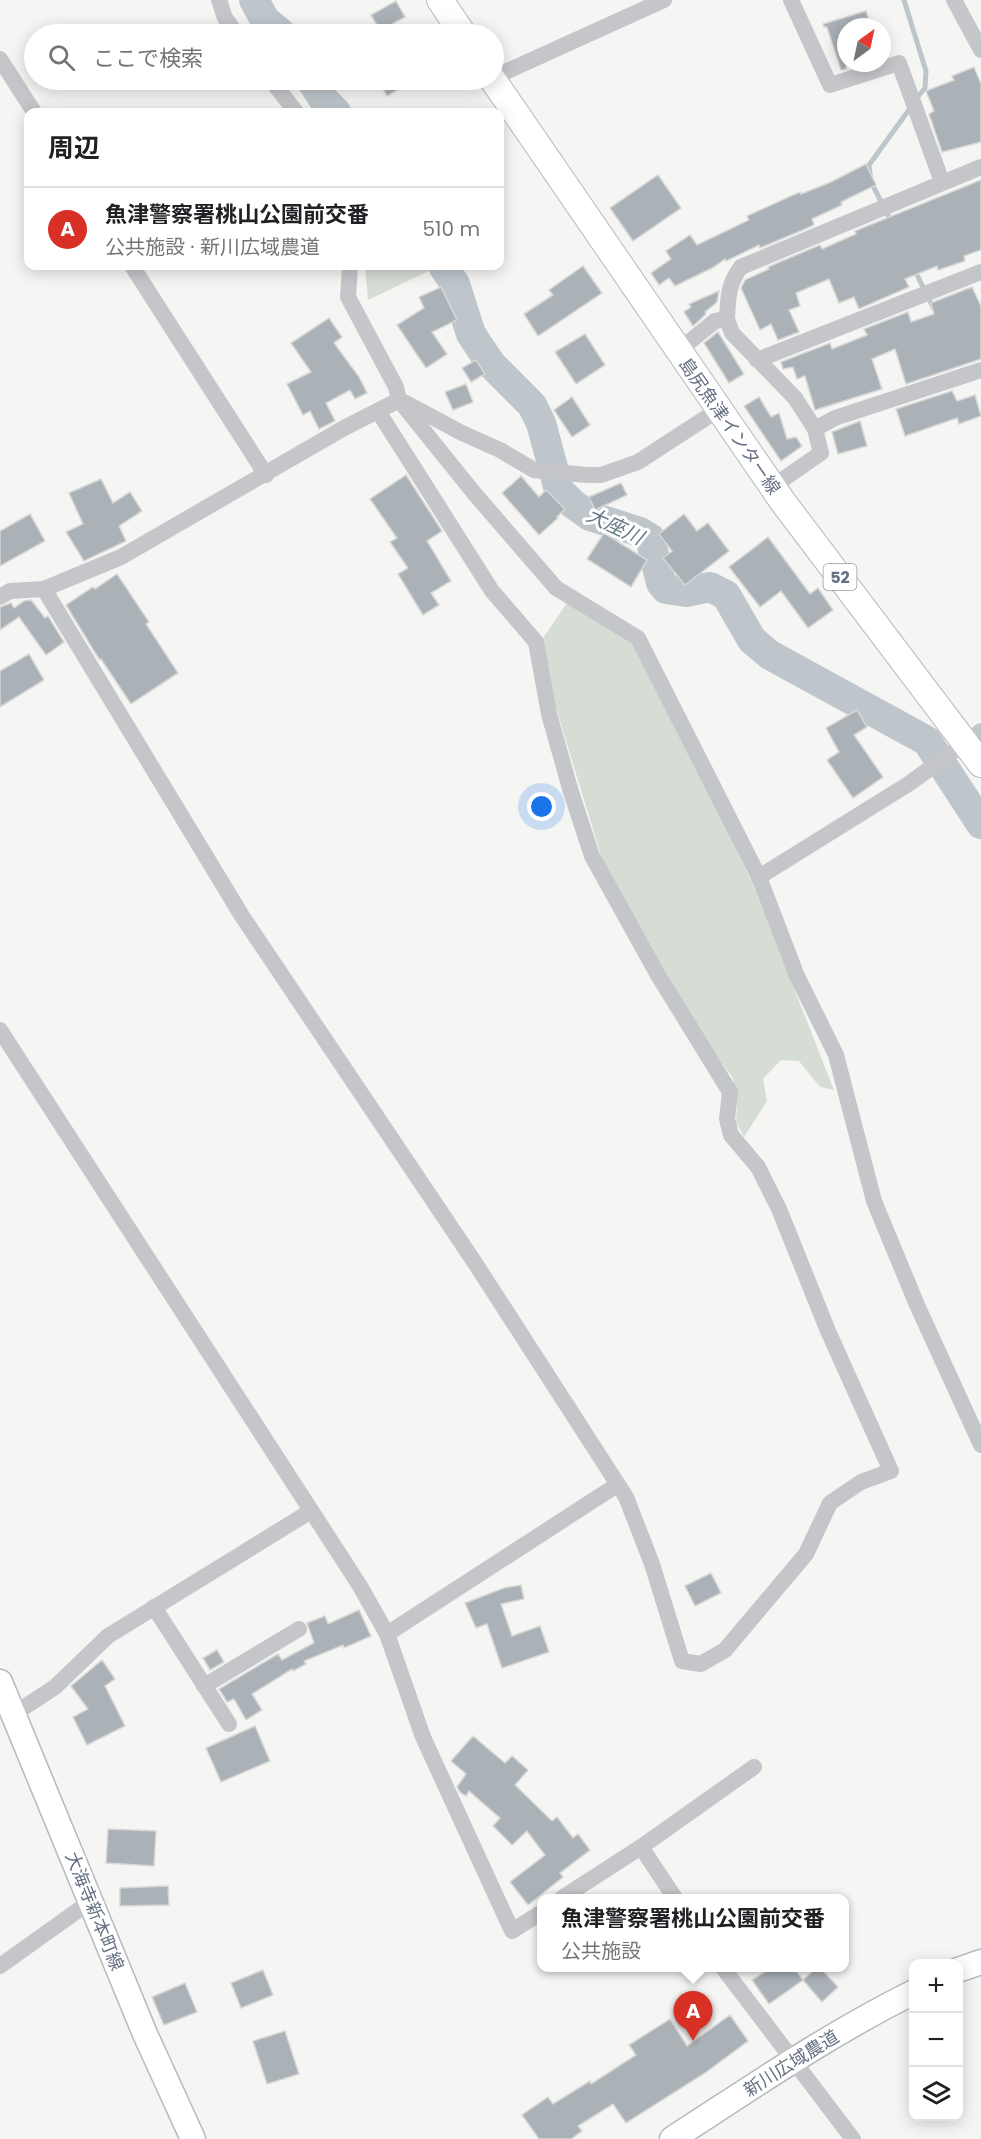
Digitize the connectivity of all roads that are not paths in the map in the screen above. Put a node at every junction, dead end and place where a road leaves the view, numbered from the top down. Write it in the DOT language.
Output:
graph roads {
  1 [pos="219,0"];
  2 [pos="440,0"];
  3 [pos="664,0"];
  4 [pos="791,0"];
  5 [pos="954,0"];
  6 [pos="230,24"];
  7 [pos="456,24"];
  8 [pos="981,50"];
  9 [pos="0,59"];
  10 [pos="504,73"];
  11 [pos="279,90"];
  12 [pos="501,90"];
  13 [pos="31,108"];
  14 [pos="293,108"];
  15 [pos="981,167"];
  16 [pos="942,182"];
  17 [pos="135,270"];
  18 [pos="350,270"];
  19 [pos="981,272"];
  20 [pos="727,319"];
  21 [pos="678,351"];
  22 [pos="756,360"];
  23 [pos="981,370"];
  24 [pos="399,400"];
  25 [pos="718,410"];
  26 [pos="378,411"];
  27 [pos="815,429"];
  28 [pos="266,475"];
  29 [pos="772,487"];
  30 [pos="44,589"];
  31 [pos="0,597"];
  32 [pos="973,737"];
  33 [pos="981,764"];
  34 [pos="759,877"];
  35 [pos="0,1030"];
  36 [pos="981,1445"];
  37 [pos="617,1485"];
  38 [pos="311,1511"];
  39 [pos="154,1607"];
  40 [pos="299,1629"];
  41 [pos="387,1634"];
  42 [pos="0,1682"];
  43 [pos="204,1686"];
  44 [pos="14,1714"];
  45 [pos="229,1724"];
  46 [pos="754,1767"];
  47 [pos="641,1847"];
  48 [pos="570,1894"];
  49 [pos="672,1894"];
  50 [pos="91,1901"];
  51 [pos="537,1915"];
  52 [pos="981,1962"];
  53 [pos="0,1966"];
  54 [pos="963,1968"];
  55 [pos="726,1972"];
  56 [pos="909,1994"];
  57 [pos="794,2061"];
  58 [pos="193,2139"];
  59 [pos="672,2139"];
  60 [pos="853,2139"];
  1 -- 6 [label="street"];
  2 -- 7 [label="main road"];
  3 -- 10 [label="street"];
  4 -- 16 [label="street"];
  5 -- 8 [label="street"];
  9 -- 13 [label="street"];
  11 -- 14 [label="street"];
  12 -- 21 [label="main road, 島尻魚津インター線 / 52"];
  15 -- 16 [label="street"];
  16 -- 20 [label="street"];
  17 -- 28 [label="street"];
  18 -- 24 [label="street"];
  19 -- 22 [label="street"];
  20 -- 21 [label="street"];
  20 -- 22 [label="street"];
  21 -- 25 [label="main road, 島尻魚津インター線 / 52"];
  22 -- 27 [label="street"];
  23 -- 27 [label="street"];
  24 -- 25 [label="street"];
  24 -- 26 [label="street"];
  24 -- 34 [label="street"];
  25 -- 29 [label="main road, 島尻魚津インター線 / 52"];
  26 -- 28 [label="street"];
  26 -- 37 [label="street"];
  27 -- 29 [label="street"];
  28 -- 30 [label="street"];
  29 -- 32 [label="main road, 島尻魚津インター線 / 52"];
  30 -- 31 [label="street"];
  30 -- 37 [label="street"];
  32 -- 33 [label="main road, 島尻魚津インター線 / 52"];
  32 -- 34 [label="street"];
  34 -- 36 [label="street"];
  35 -- 38 [label="street"];
  37 -- 41 [label="street"];
  38 -- 39 [label="street"];
  38 -- 41 [label="street"];
  39 -- 43 [label="street"];
  39 -- 44 [label="street"];
  40 -- 43 [label="street"];
  41 -- 51 [label="street"];
  42 -- 44 [label="main road, 大海寺新本町線"];
  43 -- 45 [label="street"];
  44 -- 50 [label="main road, 大海寺新本町線"];
  46 -- 47 [label="street"];
  47 -- 48 [label="street"];
  47 -- 49 [label="street"];
  50 -- 53 [label="street"];
  50 -- 58 [label="main road, 大海寺新本町線"];
  52 -- 54 [label="main road"];
  55 -- 57 [label="street"];
  56 -- 57 [label="main road, 新川広域農道"];
  57 -- 59 [label="main road, 新川広域農道"];
  57 -- 60 [label="street"];
}
